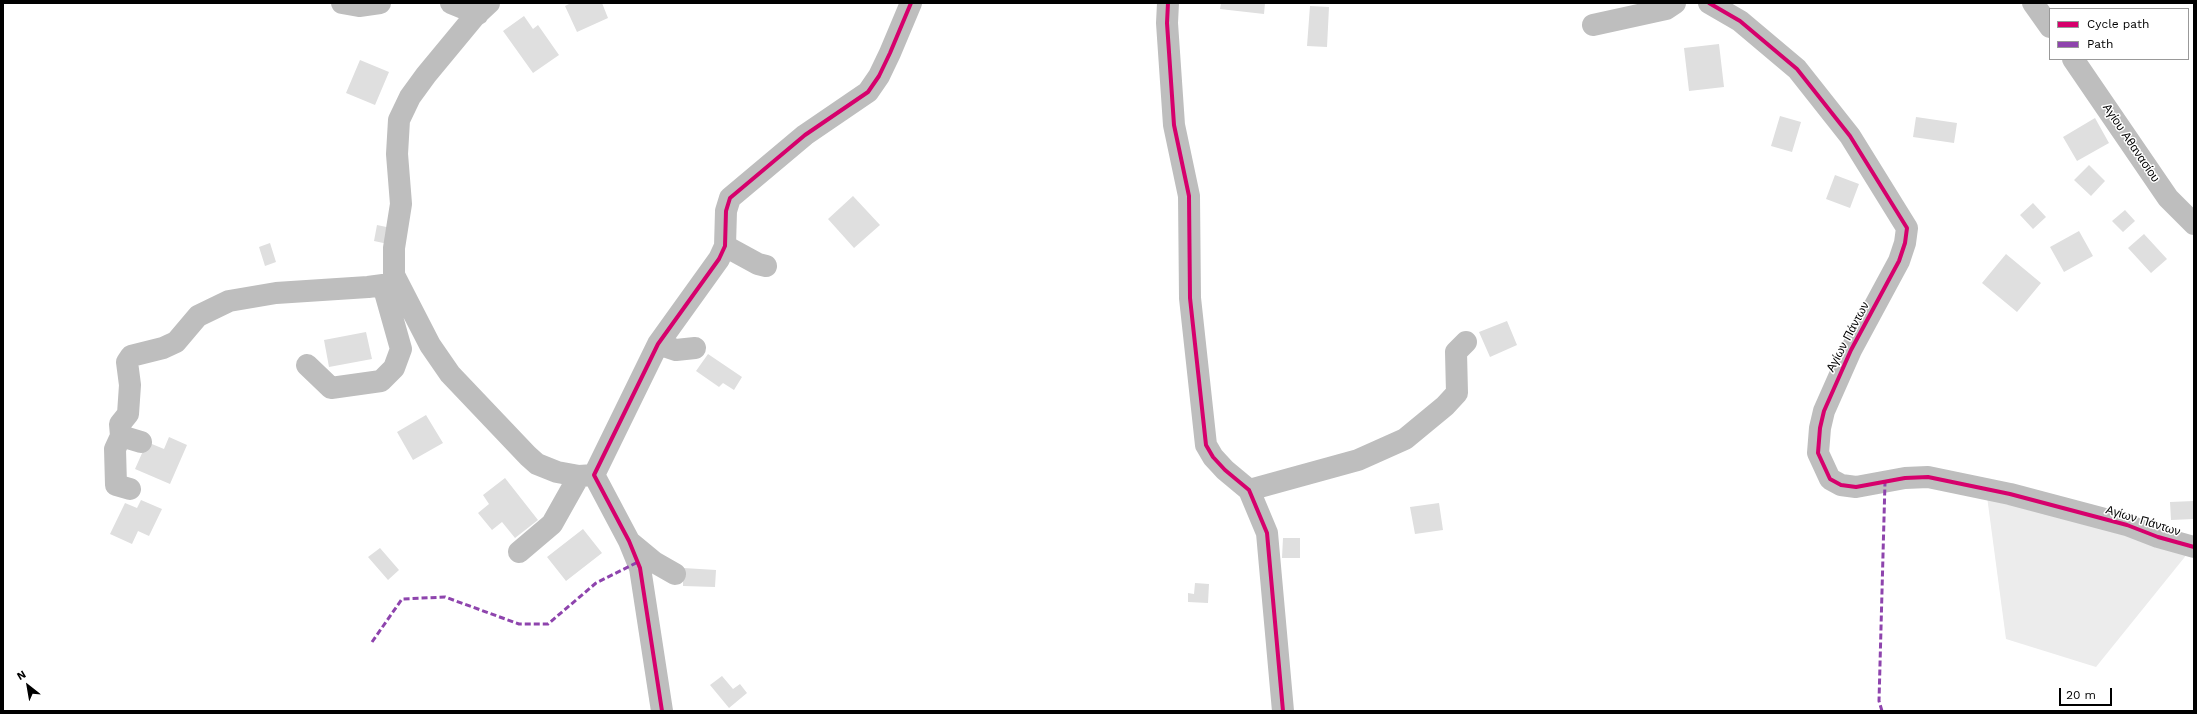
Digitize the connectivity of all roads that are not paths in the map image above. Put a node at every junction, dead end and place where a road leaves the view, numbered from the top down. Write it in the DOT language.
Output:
graph roads {
  1 [pos="342,3"];
  2 [pos="380,3"];
  3 [pos="452,3"];
  4 [pos="911,3"];
  5 [pos="1168,3"];
  6 [pos="1675,3"];
  7 [pos="1709,3"];
  8 [pos="2033,3"];
  9 [pos="484,9"];
  10 [pos="1593,25"];
  11 [pos="2049,26"];
  12 [pos="2074,60"];
  13 [pos="2194,224"];
  14 [pos="725,246"];
  15 [pos="766,266"];
  16 [pos="390,284"];
  17 [pos="1466,342"];
  18 [pos="658,344"];
  19 [pos="695,348"];
  20 [pos="307,365"];
  21 [pos="586,475"];
  22 [pos="130,489"];
  23 [pos="1250,490"];
  24 [pos="629,541"];
  25 [pos="2194,547"];
  26 [pos="519,552"];
  27 [pos="675,574"];
  28 [pos="662,711"];
  29 [pos="1282,711"];
  1 -- 2 [label="street"];
  3 -- 9 [label="street"];
  4 -- 14 [label="street"];
  5 -- 23 [label="street"];
  6 -- 10 [label="street"];
  7 -- 25 [label="street, Αγίων Πάντων"];
  8 -- 11 [label="street"];
  9 -- 16 [label="street"];
  12 -- 13 [label="street, Αγίου Αθανασίου"];
  14 -- 15 [label="street"];
  14 -- 18 [label="street"];
  16 -- 20 [label="street"];
  16 -- 21 [label="street"];
  16 -- 22 [label="street"];
  17 -- 23 [label="street"];
  18 -- 19 [label="street"];
  18 -- 21 [label="street"];
  21 -- 24 [label="street"];
  21 -- 26 [label="street"];
  23 -- 29 [label="street"];
  24 -- 27 [label="street"];
  24 -- 28 [label="street"];
}
